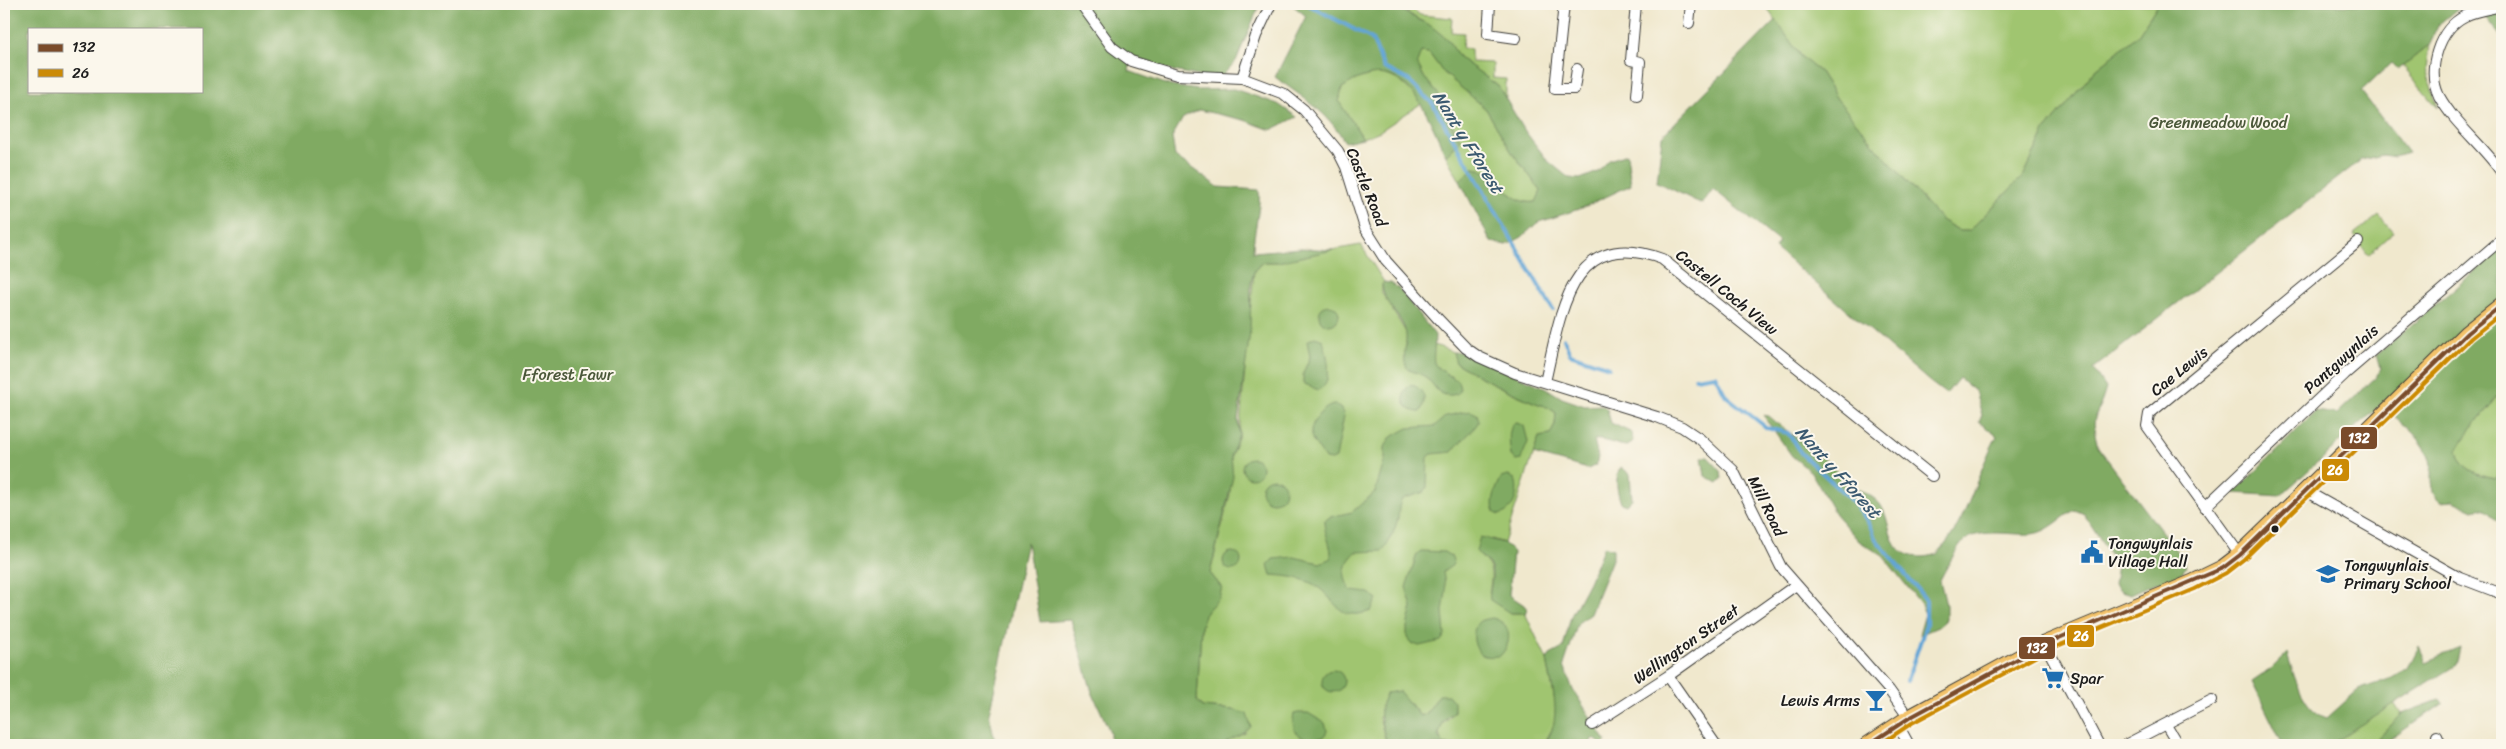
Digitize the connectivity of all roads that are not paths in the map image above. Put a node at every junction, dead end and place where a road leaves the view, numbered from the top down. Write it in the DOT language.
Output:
graph roads {
  1 [pos="1081,4"];
  2 [pos="1271,4"];
  3 [pos="1490,4"];
  4 [pos="1564,4"];
  5 [pos="1636,4"];
  6 [pos="1691,4"];
  7 [pos="2502,6"];
  8 [pos="1689,23"];
  9 [pos="1516,38"];
  10 [pos="1577,69"];
  11 [pos="1242,78"];
  12 [pos="1636,95"];
  13 [pos="2502,173"];
  14 [pos="2502,239"];
  15 [pos="2358,242"];
  16 [pos="2502,304"];
  17 [pos="1545,382"];
  18 [pos="1932,476"];
  19 [pos="2306,491"];
  20 [pos="2205,507"];
  21 [pos="2240,555"];
  22 [pos="1796,585"];
  23 [pos="2502,594"];
  24 [pos="2045,644"];
  25 [pos="1668,676"];
  26 [pos="2212,700"];
  27 [pos="1904,722"];
  28 [pos="1592,725"];
  29 [pos="2166,725"];
  30 [pos="1716,745"];
  31 [pos="1868,745"];
  32 [pos="1909,745"];
  33 [pos="2099,745"];
  34 [pos="2125,745"];
  35 [pos="2178,745"];
  1 -- 11 [label="street, Castle Road"];
  2 -- 11 [label="street"];
  3 -- 9 [label="street"];
  4 -- 10 [label="street"];
  5 -- 12 [label="street"];
  6 -- 8 [label="street"];
  7 -- 13 [label="street"];
  11 -- 17 [label="street, Castle Road"];
  14 -- 20 [label="street, Pantgwynlais"];
  15 -- 20 [label="street, Cae Lewis"];
  16 -- 19 [label="main road"];
  17 -- 18 [label="street, Castell Coch View"];
  17 -- 22 [label="street, Mill Road"];
  19 -- 21 [label="main road"];
  19 -- 23 [label="street"];
  20 -- 21 [label="street, Cae Lewis"];
  21 -- 24 [label="main road"];
  22 -- 25 [label="street, Wellington Street"];
  22 -- 27 [label="street, Mill Road"];
  24 -- 27 [label="main road"];
  24 -- 33 [label="street"];
  25 -- 28 [label="street, Wellington Street"];
  25 -- 30 [label="street"];
  26 -- 29 [label="street"];
  27 -- 31 [label="main road"];
  27 -- 32 [label="street, Mill Road"];
  29 -- 34 [label="street"];
  29 -- 35 [label="street"];
}
